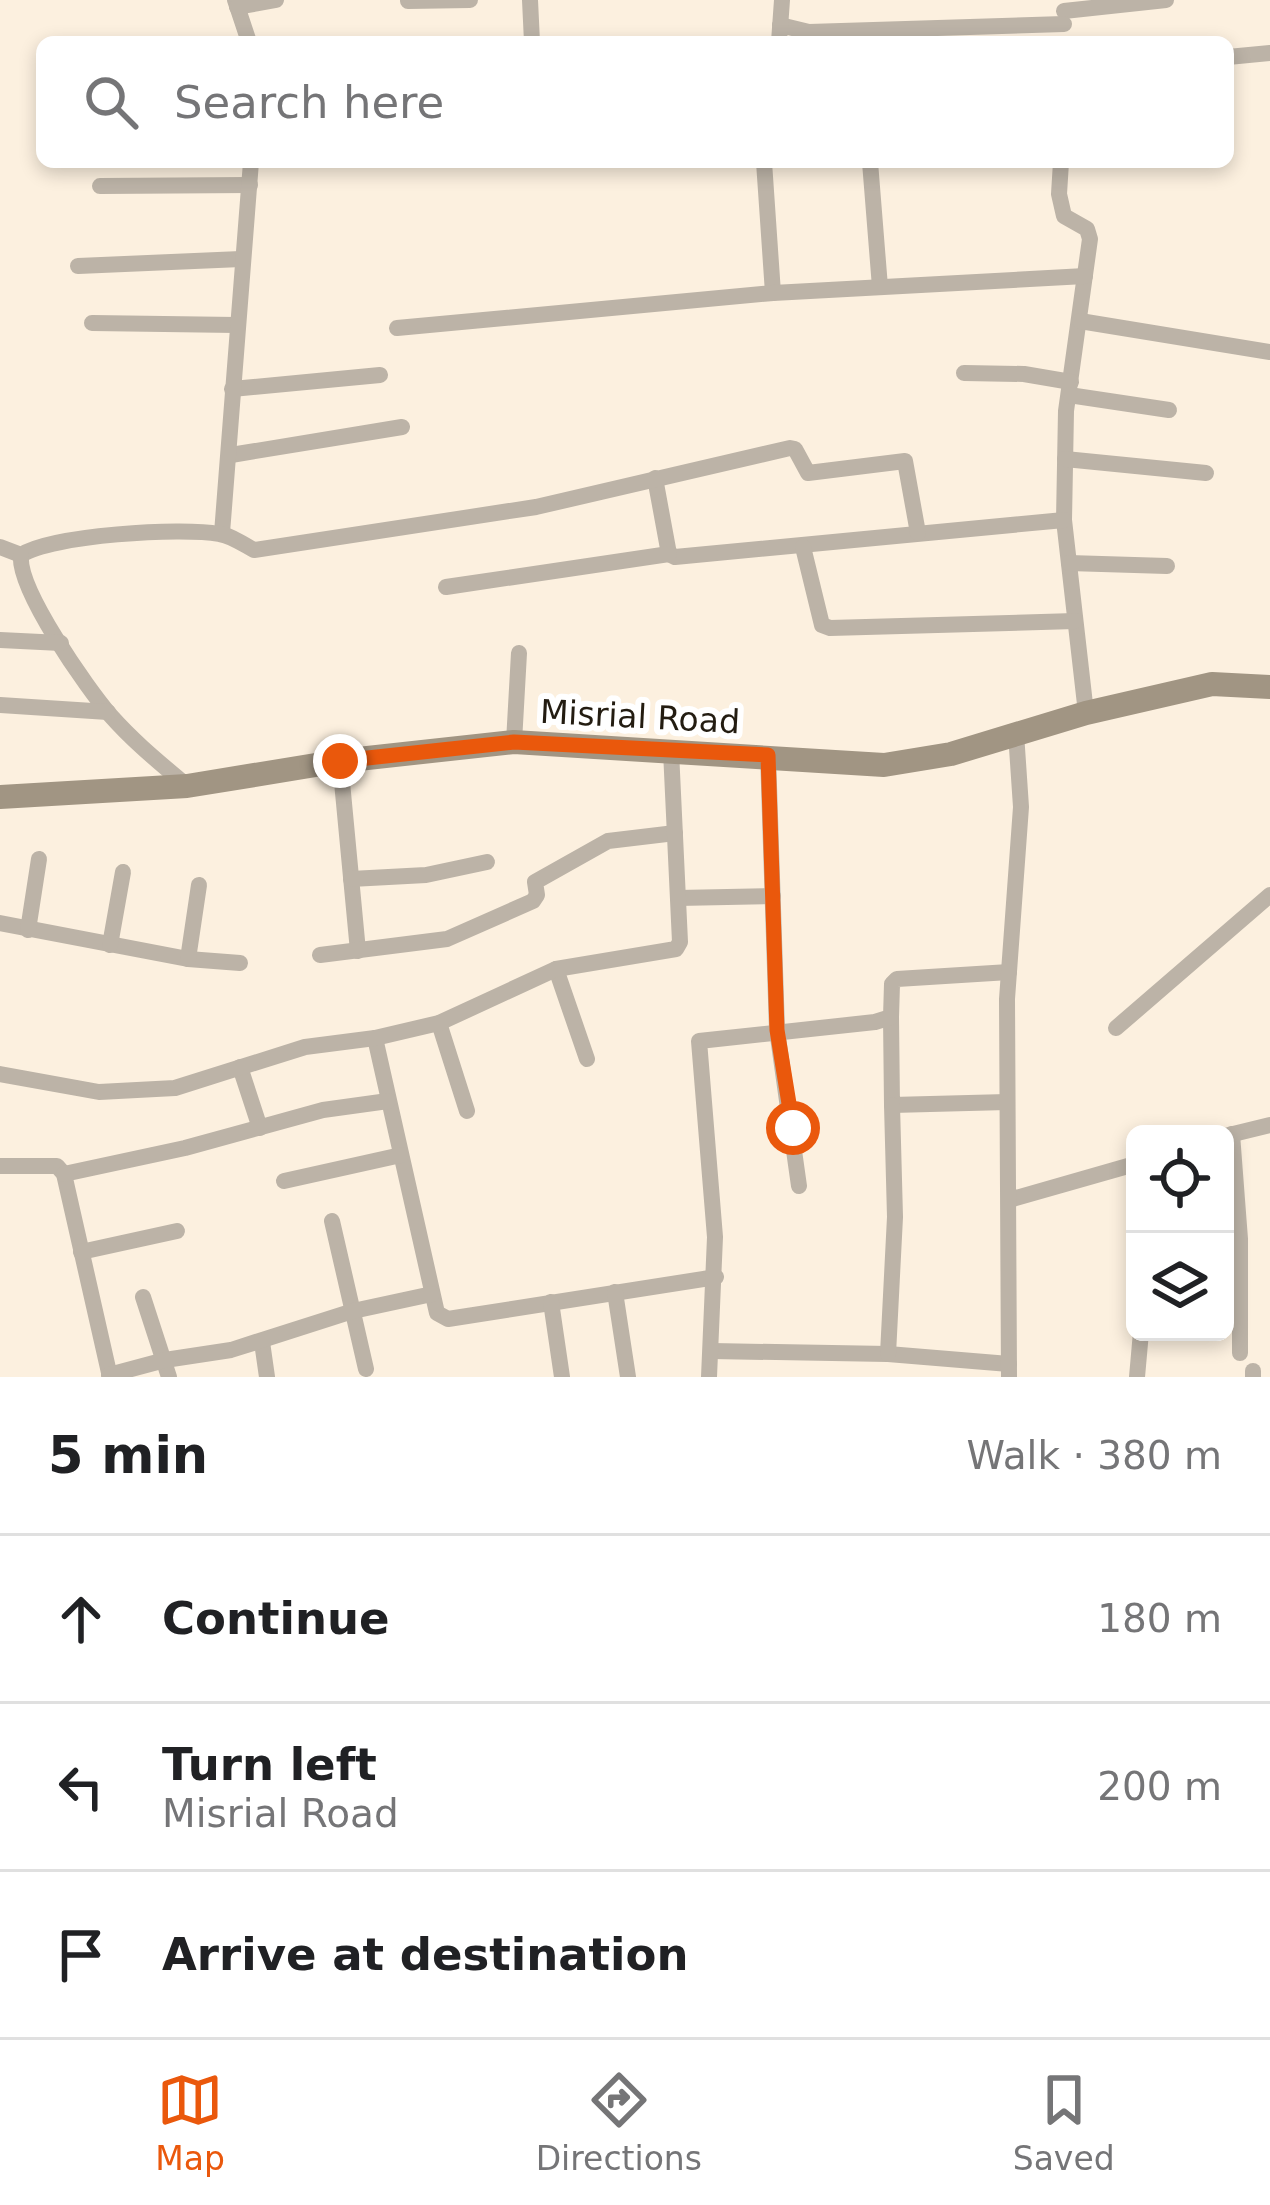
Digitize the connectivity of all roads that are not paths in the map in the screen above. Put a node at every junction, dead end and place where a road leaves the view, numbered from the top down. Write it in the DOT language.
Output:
graph roads {
  1 [pos="276,0"];
  2 [pos="470,0"];
  3 [pos="530,0"];
  4 [pos="782,0"];
  5 [pos="1166,0"];
  6 [pos="409,1"];
  7 [pos="236,3"];
  8 [pos="1110,3"];
  9 [pos="1064,19"];
  10 [pos="779,34"];
  11 [pos="247,36"];
  12 [pos="532,36"];
  13 [pos="1270,53"];
  14 [pos="1234,56"];
  15 [pos="251,168"];
  16 [pos="764,168"];
  17 [pos="870,168"];
  18 [pos="1061,168"];
  19 [pos="250,185"];
  20 [pos="100,186"];
  21 [pos="241,259"];
  22 [pos="78,266"];
  23 [pos="1085,276"];
  24 [pos="880,287"];
  25 [pos="773,292"];
  26 [pos="1080,321"];
  27 [pos="92,323"];
  28 [pos="236,325"];
  29 [pos="397,328"];
  30 [pos="1270,352"];
  31 [pos="964,373"];
  32 [pos="380,375"];
  33 [pos="232,388"];
  34 [pos="1070,388"];
  35 [pos="1169,410"];
  36 [pos="402,427"];
  37 [pos="231,455"];
  38 [pos="1065,459"];
  39 [pos="1206,472"];
  40 [pos="655,478"];
  41 [pos="1064,520"];
  42 [pos="222,533"];
  43 [pos="918,533"];
  44 [pos="0,547"];
  45 [pos="803,547"];
  46 [pos="669,554"];
  47 [pos="21,555"];
  48 [pos="1069,563"];
  49 [pos="1167,566"];
  50 [pos="446,587"];
  51 [pos="1075,620"];
  52 [pos="0,640"];
  53 [pos="61,643"];
  54 [pos="519,653"];
  55 [pos="1270,687"];
  56 [pos="0,705"];
  57 [pos="107,712"];
  58 [pos="1087,713"];
  59 [pos="1016,733"];
  60 [pos="514,742"];
  61 [pos="670,751"];
  62 [pos="768,755"];
  63 [pos="340,761"];
  64 [pos="187,785"];
  65 [pos="0,796"];
  66 [pos="675,833"];
  67 [pos="39,859"];
  68 [pos="487,862"];
  69 [pos="123,872"];
  70 [pos="351,879"];
  71 [pos="200,885"];
  72 [pos="1270,895"];
  73 [pos="773,896"];
  74 [pos="678,898"];
  75 [pos="0,923"];
  76 [pos="28,930"];
  77 [pos="110,945"];
  78 [pos="358,951"];
  79 [pos="320,955"];
  80 [pos="188,958"];
  81 [pos="240,963"];
  82 [pos="556,969"];
  83 [pos="1009,972"];
  84 [pos="891,1017"];
  85 [pos="439,1023"];
  86 [pos="1116,1028"];
  87 [pos="777,1030"];
  88 [pos="375,1038"];
  89 [pos="587,1059"];
  90 [pos="240,1067"];
  91 [pos="0,1074"];
  92 [pos="388,1101"];
  93 [pos="1006,1102"];
  94 [pos="892,1105"];
  95 [pos="466,1111"];
  96 [pos="1270,1125"];
  97 [pos="260,1128"];
  98 [pos="1234,1134"];
  99 [pos="400,1155"];
  100 [pos="0,1166"];
  101 [pos="1126,1167"];
  102 [pos="64,1174"];
  103 [pos="284,1181"];
  104 [pos="799,1186"];
  105 [pos="1234,1187"];
  106 [pos="1009,1200"];
  107 [pos="332,1221"];
  108 [pos="177,1231"];
  109 [pos="81,1252"];
  110 [pos="716,1276"];
  111 [pos="615,1292"];
  112 [pos="432,1294"];
  113 [pos="143,1297"];
  114 [pos="551,1302"];
  115 [pos="353,1311"];
  116 [pos="1141,1341"];
  117 [pos="262,1342"];
  118 [pos="712,1351"];
  119 [pos="1240,1353"];
  120 [pos="888,1354"];
  121 [pos="167,1368"];
  122 [pos="366,1369"];
  123 [pos="1009,1370"];
  124 [pos="110,1376"];
  125 [pos="267,1377"];
  126 [pos="562,1377"];
  127 [pos="628,1377"];
  128 [pos="710,1377"];
  129 [pos="1138,1377"];
  1 -- 7 [label="street"];
  2 -- 6 [label="street"];
  3 -- 12 [label="street"];
  4 -- 10 [label="street"];
  5 -- 8 [label="street"];
  7 -- 11 [label="street"];
  8 -- 9 [label="street"];
  9 -- 10 [label="street"];
  13 -- 14 [label="street"];
  15 -- 19 [label="street"];
  16 -- 25 [label="street"];
  17 -- 24 [label="street"];
  18 -- 23 [label="street"];
  19 -- 20 [label="street"];
  19 -- 21 [label="street"];
  21 -- 22 [label="street"];
  21 -- 28 [label="street"];
  23 -- 24 [label="street"];
  23 -- 26 [label="street"];
  24 -- 25 [label="street"];
  25 -- 29 [label="street"];
  26 -- 30 [label="street"];
  26 -- 34 [label="street"];
  27 -- 28 [label="street"];
  28 -- 33 [label="street"];
  31 -- 34 [label="street"];
  32 -- 33 [label="street"];
  33 -- 37 [label="street"];
  34 -- 35 [label="street"];
  34 -- 38 [label="street"];
  36 -- 37 [label="street"];
  37 -- 42 [label="street"];
  38 -- 39 [label="street"];
  38 -- 41 [label="street"];
  40 -- 42 [label="street"];
  40 -- 43 [label="street"];
  40 -- 46 [label="street"];
  41 -- 43 [label="street"];
  41 -- 48 [label="street"];
  42 -- 47 [label="street"];
  43 -- 45 [label="street"];
  44 -- 47 [label="street"];
  45 -- 46 [label="street"];
  45 -- 51 [label="street"];
  46 -- 50 [label="street"];
  47 -- 53 [label="street"];
  48 -- 49 [label="street"];
  48 -- 51 [label="street"];
  51 -- 58 [label="street"];
  52 -- 53 [label="street"];
  53 -- 57 [label="street"];
  54 -- 60 [label="street"];
  55 -- 58 [label="main road, Misrial Road"];
  56 -- 57 [label="street"];
  57 -- 64 [label="street"];
  58 -- 59 [label="main road, Misrial Road"];
  59 -- 62 [label="main road, Misrial Road"];
  59 -- 83 [label="street"];
  60 -- 61 [label="main road, Misrial Road"];
  60 -- 63 [label="main road, Misrial Road"];
  61 -- 62 [label="main road, Misrial Road"];
  61 -- 66 [label="street"];
  62 -- 73 [label="street"];
  63 -- 64 [label="main road, Misrial Road"];
  63 -- 70 [label="street"];
  64 -- 65 [label="main road, Misrial Road"];
  66 -- 74 [label="street"];
  66 -- 78 [label="street"];
  67 -- 76 [label="street"];
  68 -- 70 [label="street"];
  69 -- 77 [label="street"];
  70 -- 78 [label="street"];
  71 -- 80 [label="street"];
  72 -- 86 [label="street"];
  73 -- 74 [label="street"];
  73 -- 87 [label="street"];
  74 -- 82 [label="street"];
  75 -- 76 [label="street"];
  76 -- 77 [label="street"];
  77 -- 80 [label="street"];
  78 -- 79 [label="street"];
  80 -- 81 [label="street"];
  82 -- 85 [label="street"];
  82 -- 89 [label="street"];
  83 -- 84 [label="street"];
  83 -- 93 [label="street"];
  84 -- 87 [label="street"];
  84 -- 94 [label="street"];
  85 -- 88 [label="street"];
  85 -- 95 [label="street"];
  87 -- 104 [label="street"];
  87 -- 110 [label="street"];
  88 -- 90 [label="street"];
  88 -- 92 [label="street"];
  90 -- 91 [label="street"];
  90 -- 97 [label="street"];
  92 -- 97 [label="street"];
  92 -- 99 [label="street"];
  93 -- 94 [label="street"];
  93 -- 106 [label="street"];
  94 -- 120 [label="street"];
  96 -- 98 [label="street"];
  97 -- 102 [label="street"];
  99 -- 103 [label="street"];
  99 -- 112 [label="street"];
  100 -- 102 [label="street"];
  101 -- 106 [label="street"];
  102 -- 109 [label="street"];
  105 -- 119 [label="street"];
  106 -- 123 [label="street"];
  107 -- 115 [label="street"];
  108 -- 109 [label="street"];
  109 -- 124 [label="street"];
  110 -- 111 [label="street"];
  110 -- 118 [label="street"];
  111 -- 114 [label="street"];
  111 -- 127 [label="street"];
  112 -- 114 [label="street"];
  112 -- 115 [label="street"];
  113 -- 121 [label="street"];
  114 -- 126 [label="street"];
  115 -- 117 [label="street"];
  115 -- 122 [label="street"];
  116 -- 129 [label="street"];
  117 -- 121 [label="street"];
  117 -- 125 [label="street"];
  118 -- 120 [label="street"];
  118 -- 128 [label="street"];
  120 -- 123 [label="street"];
  121 -- 124 [label="street"];
}
